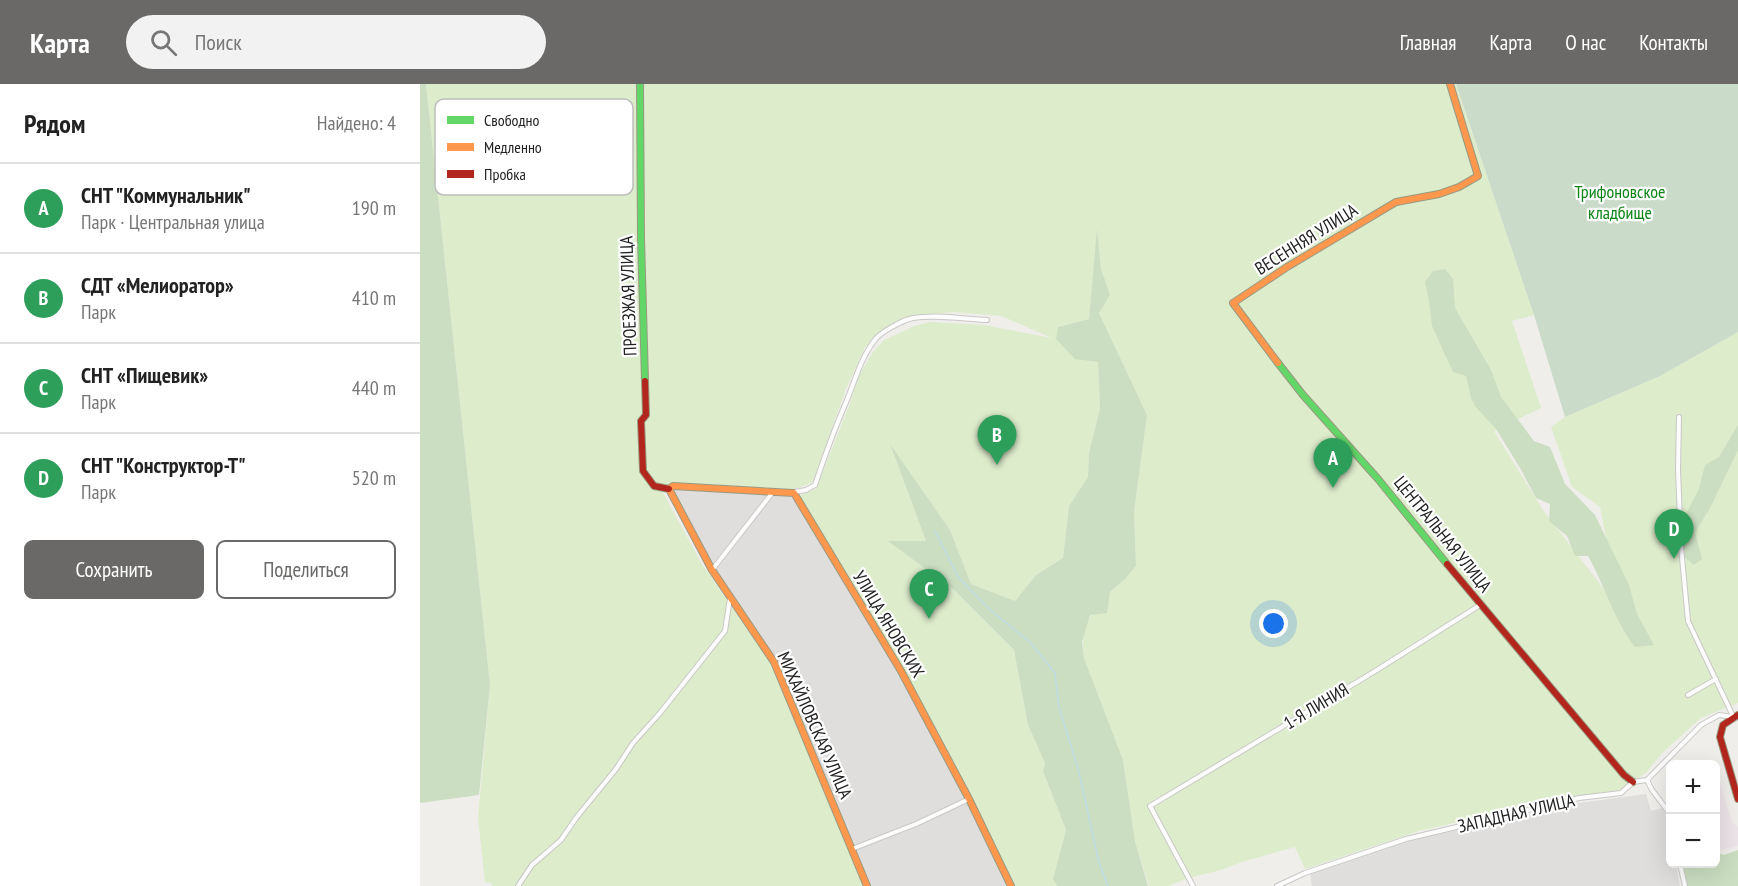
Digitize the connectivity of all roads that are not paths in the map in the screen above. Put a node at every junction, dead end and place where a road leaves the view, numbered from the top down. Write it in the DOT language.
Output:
graph roads {
  1 [pos="640,84"];
  2 [pos="1450,84"];
  3 [pos="1233,303"];
  4 [pos="987,320"];
  5 [pos="1678,417"];
  6 [pos="669,489"];
  7 [pos="774,491"];
  8 [pos="794,492"];
  9 [pos="712,570"];
  10 [pos="730,597"];
  11 [pos="1481,604"];
  12 [pos="1716,679"];
  13 [pos="1688,695"];
  14 [pos="1736,716"];
  15 [pos="1647,780"];
  16 [pos="1633,782"];
  17 [pos="969,799"];
  18 [pos="1738,799"];
  19 [pos="1669,814"];
  20 [pos="852,849"];
  21 [pos="1681,868"];
  22 [pos="518,886"];
  23 [pos="867,886"];
  24 [pos="1011,886"];
  25 [pos="1193,886"];
  26 [pos="1277,886"];
  27 [pos="1685,886"];
  1 -- 6 [label="street, ПРОЕЗЖАЯ УЛИЦА"];
  2 -- 3 [label="street, ВЕСЕННЯЯ УЛИЦА"];
  3 -- 11 [label="street, ЦЕНТРАЛЬНАЯ УЛИЦА"];
  4 -- 8 [label="street"];
  5 -- 12 [label="street"];
  6 -- 7 [label="street"];
  6 -- 9 [label="street, МИХАЙЛОВСКАЯ УЛИЦА"];
  7 -- 8 [label="street"];
  7 -- 9 [label="street"];
  8 -- 17 [label="street, УЛИЦА ЯНОВСКИХ"];
  9 -- 10 [label="street, МИХАЙЛОВСКАЯ УЛИЦА"];
  10 -- 20 [label="street, МИХАЙЛОВСКАЯ УЛИЦА"];
  10 -- 22 [label="street"];
  11 -- 16 [label="street, ЦЕНТРАЛЬНАЯ УЛИЦА"];
  11 -- 25 [label="street, 1-Я ЛИНИЯ"];
  12 -- 13 [label="street"];
  12 -- 14 [label="street"];
  14 -- 15 [label="street"];
  14 -- 18 [label="street"];
  15 -- 16 [label="street, ЗАПАДНАЯ УЛИЦА"];
  15 -- 19 [label="street"];
  16 -- 26 [label="street, ЗАПАДНАЯ УЛИЦА"];
  17 -- 20 [label="street"];
  17 -- 24 [label="street, УЛИЦА ЯНОВСКИХ"];
  20 -- 23 [label="street, МИХАЙЛОВСКАЯ УЛИЦА"];
  21 -- 27 [label="street"];
}
